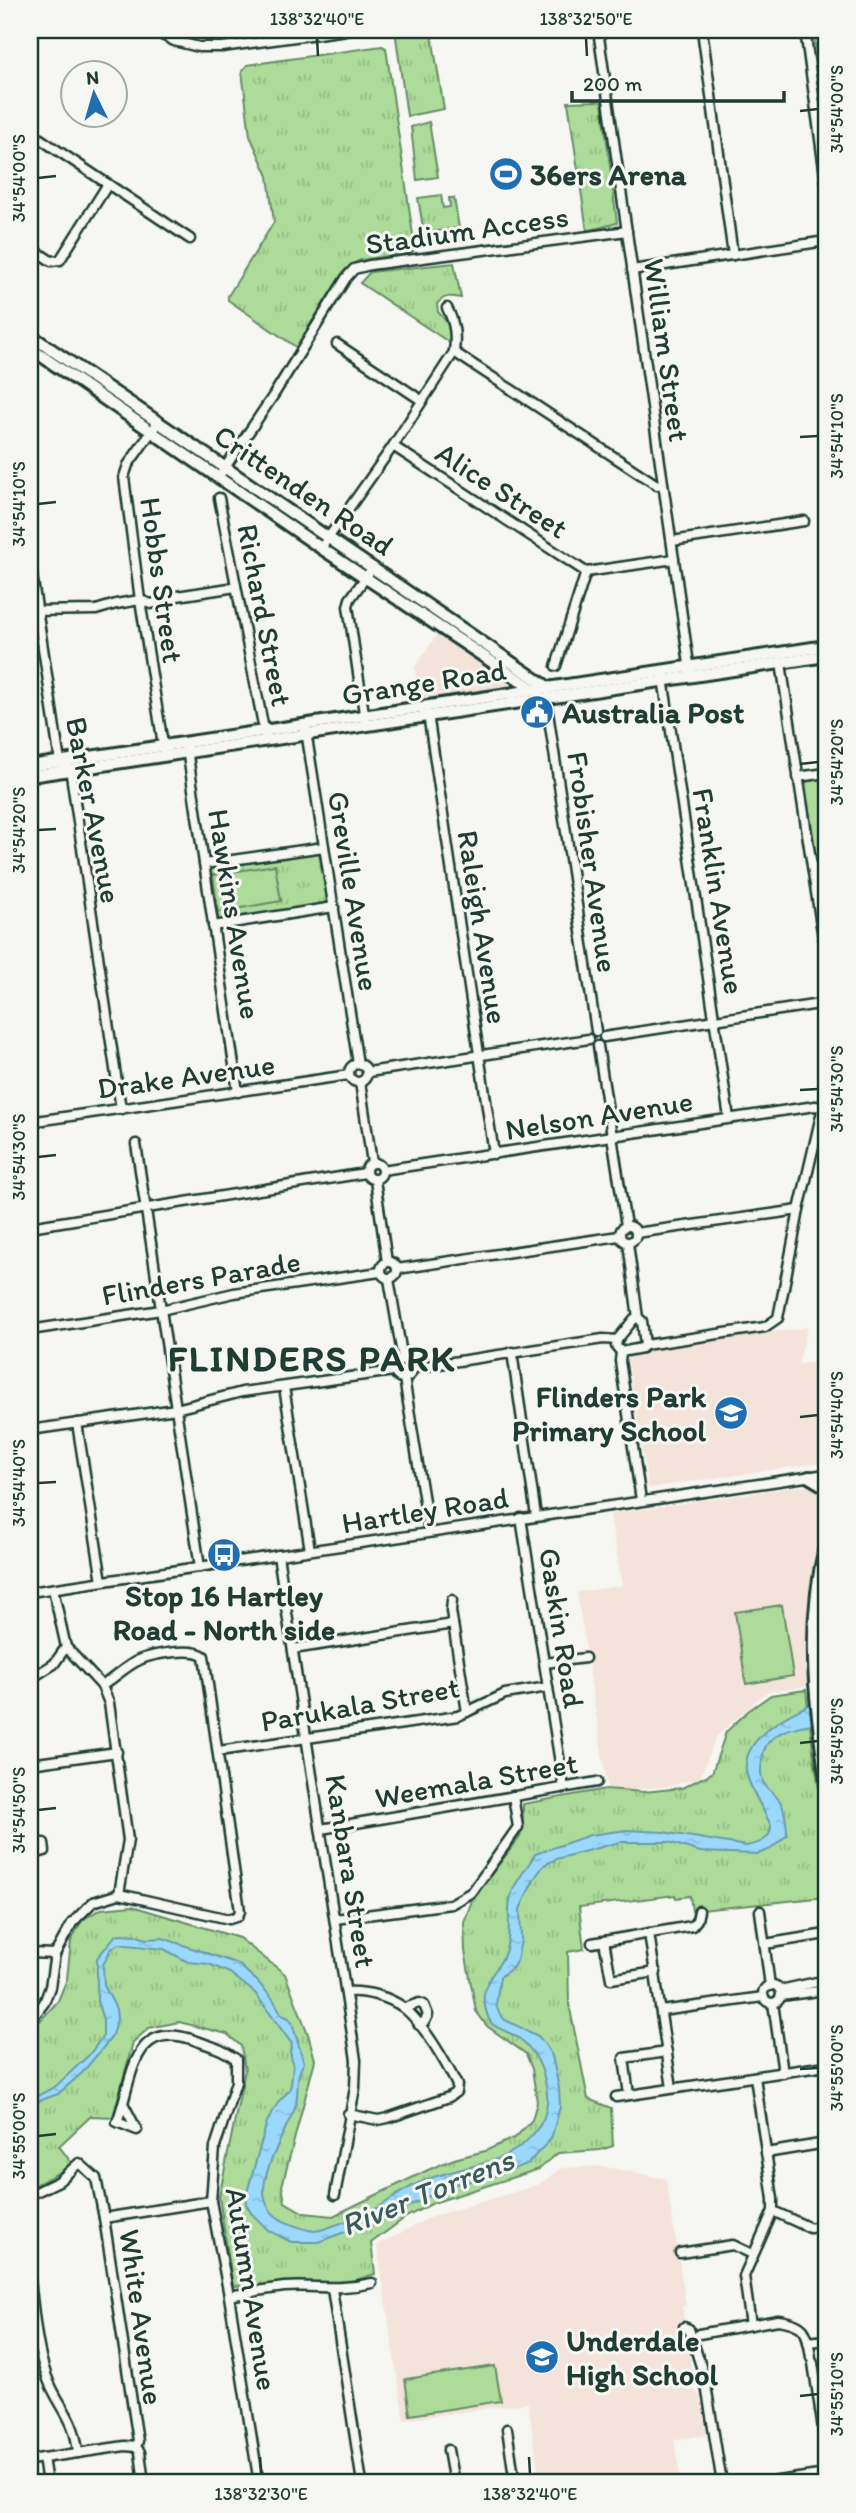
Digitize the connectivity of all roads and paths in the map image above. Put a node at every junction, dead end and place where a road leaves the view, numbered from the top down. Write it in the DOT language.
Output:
graph roads {
  1 [pos="152,30"];
  2 [pos="347,30"];
  3 [pos="598,30"];
  4 [pos="702,30"];
  5 [pos="805,30"];
  6 [pos="30,131"];
  7 [pos="826,183"];
  8 [pos="108,184"];
  9 [pos="627,231"];
  10 [pos="190,239"];
  11 [pos="826,241"];
  12 [pos="30,247"];
  13 [pos="733,255"];
  14 [pos="632,270"];
  15 [pos="447,308"];
  16 [pos="30,335"];
  17 [pos="337,344"];
  18 [pos="30,348"];
  19 [pos="454,352"];
  20 [pos="421,400"];
  21 [pos="159,421"];
  22 [pos="151,432"];
  23 [pos="393,446"];
  24 [pos="226,467"];
  25 [pos="218,478"];
  26 [pos="663,484"];
  27 [pos="219,498"];
  28 [pos="804,521"];
  29 [pos="329,537"];
  30 [pos="672,541"];
  31 [pos="321,548"];
  32 [pos="674,559"];
  33 [pos="30,561"];
  34 [pos="373,567"];
  35 [pos="586,572"];
  36 [pos="365,578"];
  37 [pos="236,587"];
  38 [pos="140,600"];
  39 [pos="33,611"];
  40 [pos="826,646"];
  41 [pos="826,656"];
  42 [pos="781,663"];
  43 [pos="556,666"];
  44 [pos="690,672"];
  45 [pos="662,676"];
  46 [pos="516,677"];
  47 [pos="535,690"];
  48 [pos="548,693"];
  49 [pos="509,694"];
  50 [pos="427,711"];
  51 [pos="365,721"];
  52 [pos="306,730"];
  53 [pos="265,736"];
  54 [pos="187,748"];
  55 [pos="164,751"];
  56 [pos="60,762"];
  57 [pos="30,766"];
  58 [pos="70,771"];
  59 [pos="826,773"];
  60 [pos="30,776"];
  61 [pos="798,777"];
  62 [pos="324,847"];
  63 [pos="204,864"];
  64 [pos="334,907"];
  65 [pos="213,926"];
  66 [pos="826,958"];
  67 [pos="826,1003"];
  68 [pos="716,1019"];
  69 [pos="596,1031"];
  70 [pos="604,1037"];
  71 [pos="589,1039"];
  72 [pos="598,1046"];
  73 [pos="479,1056"];
  74 [pos="358,1064"];
  75 [pos="368,1072"];
  76 [pos="349,1075"];
  77 [pos="360,1083"];
  78 [pos="238,1092"];
  79 [pos="826,1094"];
  80 [pos="823,1107"];
  81 [pos="121,1109"];
  82 [pos="729,1118"];
  83 [pos="30,1122"];
  84 [pos="613,1136"];
  85 [pos="136,1144"];
  86 [pos="494,1154"];
  87 [pos="372,1163"];
  88 [pos="382,1170"];
  89 [pos="365,1173"];
  90 [pos="375,1180"];
  91 [pos="145,1209"];
  92 [pos="799,1210"];
  93 [pos="626,1226"];
  94 [pos="30,1227"];
  95 [pos="636,1233"];
  96 [pos="619,1236"];
  97 [pos="628,1242"];
  98 [pos="387,1262"];
  99 [pos="397,1269"];
  100 [pos="380,1272"];
  101 [pos="389,1279"];
  102 [pos="161,1310"];
  103 [pos="638,1318"];
  104 [pos="30,1329"];
  105 [pos="617,1340"];
  106 [pos="645,1345"];
  107 [pos="512,1352"];
  108 [pos="621,1352"];
  109 [pos="403,1360"];
  110 [pos="413,1368"];
  111 [pos="394,1371"];
  112 [pos="404,1378"];
  113 [pos="284,1387"];
  114 [pos="176,1409"];
  115 [pos="77,1423"];
  116 [pos="30,1430"];
  117 [pos="826,1474"];
  118 [pos="809,1477"];
  119 [pos="826,1487"];
  120 [pos="641,1500"];
  121 [pos="536,1516"];
  122 [pos="521,1518"];
  123 [pos="429,1532"];
  124 [pos="826,1542"];
  125 [pos="310,1550"];
  126 [pos="278,1555"];
  127 [pos="200,1567"];
  128 [pos="102,1581"];
  129 [pos="53,1589"];
  130 [pos="30,1592"];
  131 [pos="826,1597"];
  132 [pos="452,1600"];
  133 [pos="453,1624"];
  134 [pos="66,1647"];
  135 [pos="293,1649"];
  136 [pos="585,1658"];
  137 [pos="545,1663"];
  138 [pos="30,1679"];
  139 [pos="819,1683"];
  140 [pos="102,1686"];
  141 [pos="548,1687"];
  142 [pos="467,1712"];
  143 [pos="826,1722"];
  144 [pos="307,1739"];
  145 [pos="219,1751"];
  146 [pos="117,1752"];
  147 [pos="30,1764"];
  148 [pos="826,1779"];
  149 [pos="597,1782"];
  150 [pos="564,1787"];
  151 [pos="513,1796"];
  152 [pos="321,1829"];
  153 [pos="30,1843"];
  154 [pos="30,1855"];
  155 [pos="119,1894"];
  156 [pos="699,1911"];
  157 [pos="760,1911"];
  158 [pos="335,1919"];
  159 [pos="649,1933"];
  160 [pos="826,1934"];
  161 [pos="604,1941"];
  162 [pos="592,1943"];
  163 [pos="765,1944"];
  164 [pos="30,1953"];
  165 [pos="55,1954"];
  166 [pos="656,1972"];
  167 [pos="826,1980"];
  168 [pos="770,1986"];
  169 [pos="826,1990"];
  170 [pos="346,1992"];
  171 [pos="780,1993"];
  172 [pos="763,1997"];
  173 [pos="773,2003"];
  174 [pos="405,2008"];
  175 [pos="661,2011"];
  176 [pos="30,2021"];
  177 [pos="419,2025"];
  178 [pos="667,2052"];
  179 [pos="826,2066"];
  180 [pos="783,2073"];
  181 [pos="755,2077"];
  182 [pos="672,2088"];
  183 [pos="629,2095"];
  184 [pos="616,2097"];
  185 [pos="124,2105"];
  186 [pos="348,2114"];
  187 [pos="826,2143"];
  188 [pos="766,2153"];
  189 [pos="30,2195"];
  190 [pos="335,2195"];
  191 [pos="211,2202"];
  192 [pos="773,2211"];
  193 [pos="104,2218"];
  194 [pos="826,2225"];
  195 [pos="680,2253"];
  196 [pos="752,2254"];
  197 [pos="30,2280"];
  198 [pos="372,2283"];
  199 [pos="332,2289"];
  200 [pos="229,2296"];
  201 [pos="751,2325"];
  202 [pos="684,2327"];
  203 [pos="699,2334"];
  204 [pos="826,2340"];
  205 [pos="808,2342"];
  206 [pos="507,2429"];
  207 [pos="136,2447"];
  208 [pos="826,2449"];
  209 [pos="448,2450"];
  210 [pos="78,2453"];
  211 [pos="43,2458"];
  212 [pos="30,2460"];
  213 [pos="826,2474"];
  214 [pos="47,2483"];
  215 [pos="145,2483"];
  216 [pos="259,2483"];
  217 [pos="362,2483"];
  218 [pos="454,2483"];
  219 [pos="515,2483"];
  220 [pos="722,2483"];
  221 [pos="764,2483"];
  1 -- 2 [label="street"];
  3 -- 9 [label="street, William Street"];
  4 -- 13 [label="street"];
  5 -- 7 [label="street"];
  6 -- 8 [label="street"];
  8 -- 10 [label="street"];
  8 -- 12 [label="street"];
  9 -- 14 [label="street, William Street"];
  9 -- 24 [label="street, Stadium Access"];
  11 -- 13 [label="street"];
  13 -- 14 [label="street"];
  14 -- 26 [label="street, William Street"];
  15 -- 19 [label="street"];
  16 -- 21 [label="main road, Crittenden Road"];
  17 -- 20 [label="street"];
  18 -- 22 [label="main road, Crittenden Road"];
  19 -- 20 [label="street"];
  19 -- 26 [label="street"];
  20 -- 23 [label="street"];
  21 -- 22 [label="street, Hobbs Street"];
  21 -- 24 [label="main road, Crittenden Road"];
  22 -- 25 [label="main road, Crittenden Road"];
  22 -- 38 [label="street, Hobbs Street"];
  23 -- 29 [label="street"];
  23 -- 35 [label="street, Alice Street"];
  24 -- 25 [label="street, Stadium Access"];
  24 -- 29 [label="main road, Crittenden Road"];
  25 -- 31 [label="main road, Crittenden Road"];
  26 -- 30 [label="street, William Street"];
  27 -- 37 [label="street, Richard Street"];
  28 -- 30 [label="street"];
  29 -- 31 [label="street"];
  29 -- 34 [label="main road, Crittenden Road"];
  30 -- 32 [label="street, William Street"];
  31 -- 36 [label="main road, Crittenden Road"];
  32 -- 35 [label="street"];
  32 -- 44 [label="street, William Street"];
  33 -- 39 [label="street, Barker Avenue"];
  34 -- 36 [label="street"];
  34 -- 48 [label="main road, Crittenden Road"];
  35 -- 43 [label="street"];
  36 -- 46 [label="main road, Crittenden Road"];
  36 -- 51 [label="street"];
  37 -- 38 [label="street"];
  37 -- 53 [label="street, Richard Street"];
  38 -- 39 [label="street"];
  38 -- 55 [label="street, Hobbs Street"];
  39 -- 56 [label="street, Barker Avenue"];
  40 -- 44 [label="main road, Grange Road"];
  41 -- 42 [label="main road, Grange Road"];
  42 -- 44 [label="main road, Grange Road"];
  42 -- 61 [label="street"];
  44 -- 45 [label="main road, Grange Road"];
  45 -- 48 [label="main road, Grange Road"];
  45 -- 68 [label="street, Franklin Avenue"];
  46 -- 47 [label="main road, Crittenden Road"];
  46 -- 49 [label="main road"];
  47 -- 48 [label="main road, Grange Road"];
  47 -- 49 [label="main road, Grange Road"];
  48 -- 50 [label="main road, Grange Road"];
  48 -- 69 [label="street, Frobisher Avenue"];
  49 -- 50 [label="main road, Grange Road"];
  50 -- 51 [label="main road, Grange Road"];
  50 -- 73 [label="street, Raleigh Avenue"];
  51 -- 52 [label="main road, Grange Road"];
  52 -- 53 [label="main road, Grange Road"];
  52 -- 62 [label="street, Greville Avenue"];
  53 -- 54 [label="main road, Grange Road"];
  54 -- 55 [label="main road, Grange Road"];
  54 -- 63 [label="street, Hawkins Avenue"];
  55 -- 56 [label="main road, Grange Road"];
  55 -- 58 [label="main road, Grange Road"];
  56 -- 57 [label="main road, Grange Road"];
  56 -- 58 [label="street, Barker Avenue"];
  58 -- 60 [label="main road, Grange Road"];
  58 -- 81 [label="street, Barker Avenue"];
  59 -- 61 [label="street"];
  61 -- 66 [label="street"];
  62 -- 63 [label="street"];
  62 -- 64 [label="street, Greville Avenue"];
  63 -- 65 [label="street, Hawkins Avenue"];
  64 -- 65 [label="street"];
  64 -- 74 [label="street, Greville Avenue"];
  65 -- 78 [label="street, Hawkins Avenue"];
  67 -- 68 [label="street"];
  68 -- 70 [label="street"];
  68 -- 82 [label="street, Franklin Avenue"];
  69 -- 70 [label="street"];
  69 -- 71 [label="street"];
  70 -- 72 [label="street"];
  71 -- 72 [label="street"];
  71 -- 73 [label="street"];
  72 -- 84 [label="street"];
  73 -- 75 [label="street"];
  73 -- 86 [label="street, Raleigh Avenue"];
  74 -- 75 [label="street"];
  74 -- 76 [label="street"];
  75 -- 77 [label="street"];
  76 -- 77 [label="street"];
  76 -- 78 [label="street, Drake Avenue"];
  77 -- 87 [label="street"];
  78 -- 81 [label="street, Drake Avenue"];
  79 -- 80 [label="street"];
  80 -- 82 [label="street, Nelson Avenue"];
  80 -- 92 [label="street"];
  81 -- 83 [label="street, Drake Avenue"];
  82 -- 84 [label="street, Nelson Avenue"];
  84 -- 86 [label="street, Nelson Avenue"];
  84 -- 93 [label="street"];
  85 -- 91 [label="street"];
  86 -- 88 [label="street, Nelson Avenue"];
  87 -- 88 [label="street"];
  87 -- 89 [label="street"];
  88 -- 90 [label="street"];
  89 -- 90 [label="street"];
  89 -- 91 [label="street"];
  90 -- 98 [label="street"];
  91 -- 94 [label="street"];
  91 -- 102 [label="street"];
  92 -- 95 [label="street"];
  92 -- 106 [label="street"];
  93 -- 95 [label="street"];
  93 -- 96 [label="street"];
  95 -- 97 [label="street"];
  96 -- 97 [label="street"];
  96 -- 99 [label="street"];
  97 -- 103 [label="street"];
  98 -- 99 [label="street"];
  98 -- 100 [label="street"];
  99 -- 101 [label="street"];
  100 -- 101 [label="street"];
  100 -- 102 [label="street, Flinders Parade"];
  101 -- 109 [label="street"];
  102 -- 104 [label="street, Flinders Parade"];
  102 -- 114 [label="street"];
  103 -- 105 [label="street"];
  103 -- 106 [label="street"];
  105 -- 107 [label="street"];
  105 -- 108 [label="street"];
  106 -- 108 [label="street"];
  107 -- 110 [label="street"];
  107 -- 121 [label="street"];
  108 -- 120 [label="street"];
  109 -- 110 [label="street"];
  109 -- 111 [label="street"];
  110 -- 112 [label="street"];
  111 -- 112 [label="street"];
  111 -- 113 [label="street"];
  112 -- 123 [label="street"];
  113 -- 114 [label="street"];
  113 -- 125 [label="street"];
  114 -- 115 [label="street"];
  114 -- 127 [label="street"];
  115 -- 116 [label="street"];
  115 -- 128 [label="street"];
  117 -- 118 [label="street, Hartley Road"];
  118 -- 119 [label="main road"];
  118 -- 120 [label="street, Hartley Road"];
  120 -- 121 [label="street, Hartley Road"];
  121 -- 122 [label="street, Hartley Road"];
  122 -- 123 [label="street, Hartley Road"];
  122 -- 137 [label="street, Gaskin Road"];
  123 -- 125 [label="street, Hartley Road"];
  124 -- 139 [label="main road"];
  125 -- 126 [label="street, Hartley Road"];
  126 -- 127 [label="street, Hartley Road"];
  126 -- 135 [label="street, Kanbara Street"];
  127 -- 128 [label="street, Hartley Road"];
  128 -- 129 [label="street, Hartley Road"];
  129 -- 130 [label="street, Hartley Road"];
  129 -- 134 [label="street"];
  131 -- 139 [label="main road"];
  132 -- 133 [label="street"];
  133 -- 135 [label="street"];
  133 -- 142 [label="street"];
  134 -- 138 [label="street"];
  134 -- 140 [label="street"];
  135 -- 144 [label="street, Kanbara Street"];
  136 -- 137 [label="street"];
  137 -- 141 [label="street, Gaskin Road"];
  139 -- 143 [label="main road"];
  139 -- 148 [label="main road"];
  140 -- 145 [label="street"];
  140 -- 146 [label="street"];
  141 -- 142 [label="street, Parukala Street"];
  141 -- 150 [label="street, Gaskin Road"];
  142 -- 144 [label="street, Parukala Street"];
  144 -- 145 [label="street, Parukala Street"];
  144 -- 152 [label="street, Kanbara Street"];
  145 -- 155 [label="street"];
  146 -- 147 [label="street"];
  146 -- 155 [label="street"];
  149 -- 150 [label="street, Weemala Street"];
  150 -- 151 [label="street, Weemala Street"];
  151 -- 152 [label="street, Weemala Street"];
  151 -- 158 [label="street"];
  152 -- 158 [label="street, Kanbara Street"];
  153 -- 154 [label="street"];
  155 -- 165 [label="street"];
  156 -- 159 [label="street"];
  157 -- 163 [label="street"];
  158 -- 170 [label="street, Kanbara Street"];
  159 -- 161 [label="street"];
  159 -- 166 [label="street"];
  160 -- 163 [label="street"];
  161 -- 162 [label="street"];
  161 -- 166 [label="street"];
  163 -- 168 [label="street"];
  164 -- 165 [label="street"];
  165 -- 176 [label="street"];
  166 -- 175 [label="street"];
  167 -- 171 [label="street"];
  168 -- 171 [label="street"];
  168 -- 172 [label="street"];
  169 -- 171 [label="street"];
  170 -- 174 [label="street"];
  170 -- 186 [label="street, Kanbara Street"];
  171 -- 173 [label="street"];
  172 -- 173 [label="street"];
  172 -- 175 [label="street"];
  173 -- 180 [label="street"];
  174 -- 177 [label="street"];
  174 -- 177 [label="street"];
  175 -- 178 [label="street"];
  177 -- 186 [label="street"];
  178 -- 182 [label="street"];
  178 -- 183 [label="street"];
  179 -- 180 [label="street"];
  180 -- 181 [label="street"];
  181 -- 182 [label="street"];
  181 -- 188 [label="street"];
  182 -- 183 [label="street"];
  183 -- 184 [label="street"];
  185 -- 191 [label="street, Autumn Avenue"];
  186 -- 190 [label="street, Kanbara Street"];
  187 -- 188 [label="street"];
  188 -- 192 [label="street"];
  189 -- 193 [label="street, White Avenue"];
  191 -- 193 [label="street"];
  191 -- 200 [label="street, Autumn Avenue"];
  192 -- 194 [label="street"];
  192 -- 196 [label="street"];
  193 -- 207 [label="street, White Avenue"];
  195 -- 196 [label="street"];
  196 -- 201 [label="street"];
  197 -- 210 [label="street"];
  198 -- 199 [label="street"];
  199 -- 200 [label="street"];
  199 -- 217 [label="street"];
  200 -- 216 [label="street, Autumn Avenue"];
  201 -- 203 [label="street"];
  201 -- 205 [label="street"];
  202 -- 220 [label="street"];
  204 -- 205 [label="street"];
  205 -- 208 [label="street"];
  206 -- 219 [label="street"];
  207 -- 210 [label="street"];
  207 -- 215 [label="street, White Avenue"];
  209 -- 218 [label="street"];
  210 -- 211 [label="street"];
  211 -- 212 [label="street"];
  211 -- 214 [label="street"];
  213 -- 221 [label="street"];
}
